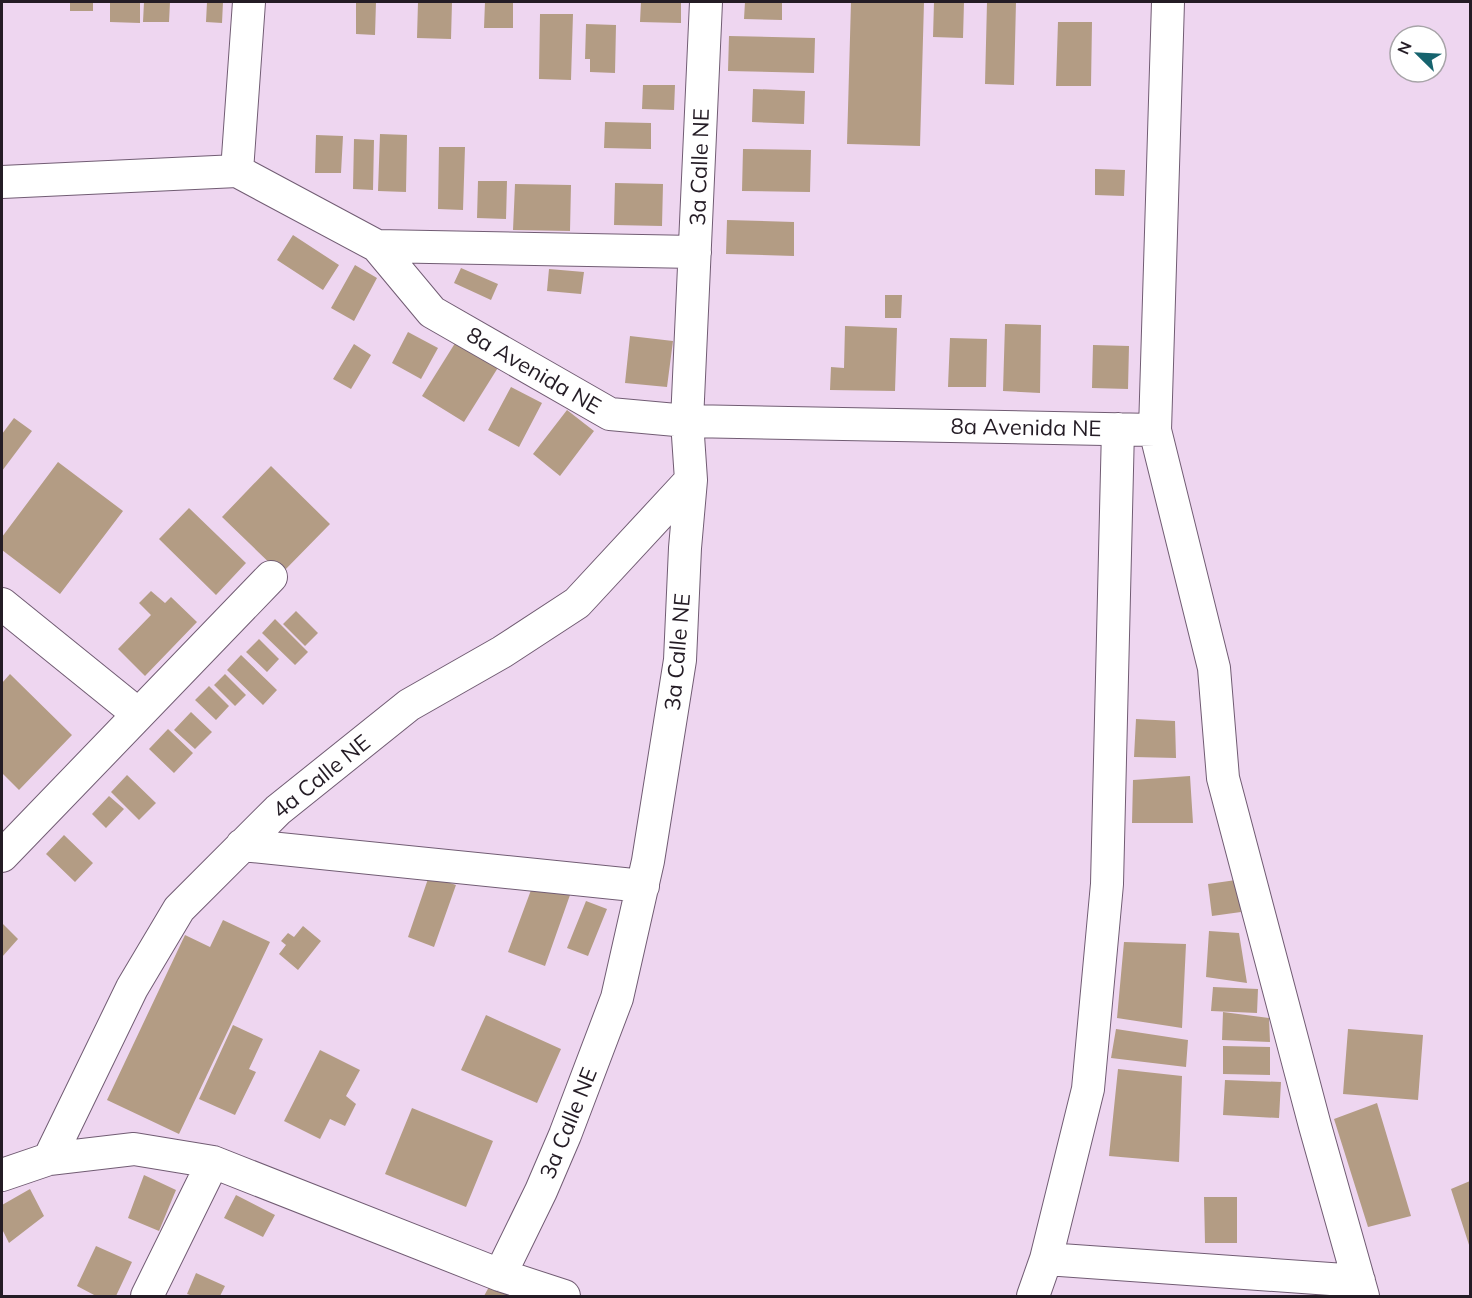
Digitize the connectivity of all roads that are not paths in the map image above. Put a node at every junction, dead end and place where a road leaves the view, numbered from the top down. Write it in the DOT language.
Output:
graph roads {
  1 [pos="249,2"];
  2 [pos="706,2"];
  3 [pos="1168,2"];
  4 [pos="237,171"];
  5 [pos="2,182"];
  6 [pos="377,246"];
  7 [pos="695,252"];
  8 [pos="687,420"];
  9 [pos="1118,429"];
  10 [pos="1155,430"];
  11 [pos="691,480"];
  12 [pos="271,577"];
  13 [pos="2,604"];
  14 [pos="138,714"];
  15 [pos="242,845"];
  16 [pos="2,856"];
  17 [pos="643,886"];
  18 [pos="49,1159"];
  19 [pos="213,1162"];
  20 [pos="2,1176"];
  21 [pos="1046,1259"];
  22 [pos="500,1275"];
  23 [pos="1361,1289"];
  24 [pos="147,1296"];
  25 [pos="564,1296"];
  26 [pos="1033,1296"];
  1 -- 4 [label="street"];
  2 -- 7 [label="street, 3a Calle NE"];
  3 -- 10 [label="street"];
  4 -- 5 [label="street"];
  4 -- 6 [label="street, 8a Avenida NE"];
  6 -- 7 [label="street"];
  6 -- 8 [label="street, 8a Avenida NE"];
  7 -- 8 [label="street, 3a Calle NE"];
  8 -- 9 [label="street, 8a Avenida NE"];
  8 -- 11 [label="street, 3a Calle NE"];
  9 -- 10 [label="street, 8a Avenida NE"];
  9 -- 21 [label="street"];
  10 -- 23 [label="street"];
  11 -- 15 [label="street, 4a Calle NE"];
  11 -- 17 [label="street, 3a Calle NE"];
  12 -- 14 [label="street"];
  13 -- 14 [label="street"];
  14 -- 16 [label="street"];
  15 -- 17 [label="street"];
  15 -- 18 [label="street, 4a Calle NE"];
  17 -- 22 [label="street, 3a Calle NE"];
  18 -- 19 [label="street"];
  18 -- 20 [label="street"];
  19 -- 22 [label="street"];
  19 -- 24 [label="street"];
  21 -- 23 [label="street"];
  21 -- 26 [label="street"];
  22 -- 25 [label="street"];
}
